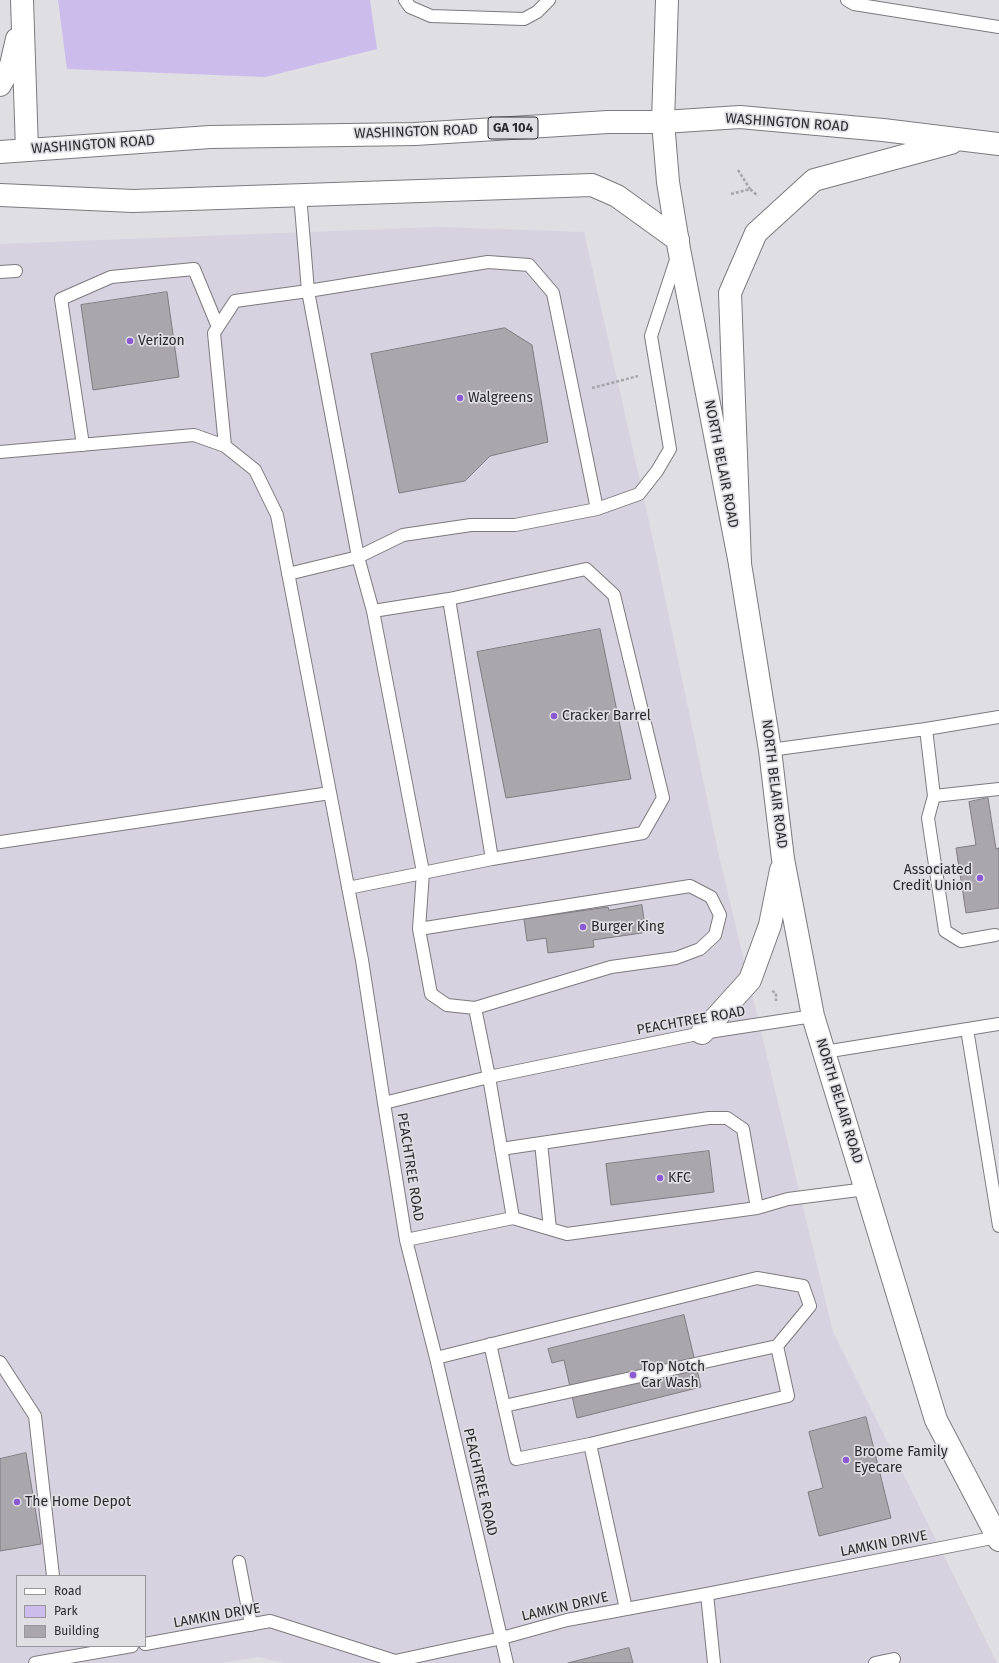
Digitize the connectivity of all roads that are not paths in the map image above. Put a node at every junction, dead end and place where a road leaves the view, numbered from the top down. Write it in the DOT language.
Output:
graph roads {
  1 [pos="404,0"];
  2 [pos="549,0"];
  3 [pos="667,0"];
  4 [pos="847,0"];
  5 [pos="23,9"];
  6 [pos="999,27"];
  7 [pos="0,85"];
  8 [pos="663,122"];
  9 [pos="963,139"];
  10 [pos="999,144"];
  11 [pos="27,150"];
  12 [pos="0,152"];
  13 [pos="0,195"];
  14 [pos="300,195"];
  15 [pos="679,244"];
  16 [pos="16,271"];
  17 [pos="0,272"];
  18 [pos="308,291"];
  19 [pos="218,327"];
  20 [pos="83,445"];
  21 [pos="225,446"];
  22 [pos="0,452"];
  23 [pos="597,508"];
  24 [pos="358,557"];
  25 [pos="740,564"];
  26 [pos="288,574"];
  27 [pos="449,598"];
  28 [pos="373,611"];
  29 [pos="999,717"];
  30 [pos="926,729"];
  31 [pos="770,750"];
  32 [pos="999,789"];
  33 [pos="330,793"];
  34 [pos="934,796"];
  35 [pos="0,842"];
  36 [pos="492,859"];
  37 [pos="783,859"];
  38 [pos="423,872"];
  39 [pos="348,888"];
  40 [pos="419,929"];
  41 [pos="995,935"];
  42 [pos="475,1008"];
  43 [pos="812,1016"];
  44 [pos="999,1024"];
  45 [pos="967,1029"];
  46 [pos="702,1033"];
  47 [pos="824,1052"];
  48 [pos="489,1077"];
  49 [pos="384,1103"];
  50 [pos="541,1143"];
  51 [pos="500,1149"];
  52 [pos="866,1189"];
  53 [pos="757,1208"];
  54 [pos="513,1218"];
  55 [pos="999,1226"];
  56 [pos="550,1229"];
  57 [pos="406,1240"];
  58 [pos="490,1344"];
  59 [pos="777,1346"];
  60 [pos="436,1358"];
  61 [pos="0,1362"];
  62 [pos="504,1406"];
  63 [pos="590,1444"];
  64 [pos="998,1538"];
  65 [pos="238,1562"];
  66 [pos="53,1575"];
  67 [pos="707,1594"];
  68 [pos="626,1609"];
  69 [pos="251,1625"];
  70 [pos="502,1638"];
  71 [pos="146,1644"];
  72 [pos="120,1647"];
  73 [pos="61,1652"];
  74 [pos="891,1661"];
  75 [pos="35,1663"];
  76 [pos="506,1663"];
  77 [pos="714,1663"];
  78 [pos="875,1663"];
  1 -- 2 [label="lane"];
  3 -- 8 [label="main road, NORTH BELAIR ROAD"];
  4 -- 6 [label="lane"];
  5 -- 7 [label="main road"];
  5 -- 11 [label="main road"];
  8 -- 9 [label="main road, WASHINGTON ROAD / GA 104"];
  8 -- 11 [label="main road, WASHINGTON ROAD / GA 104"];
  8 -- 15 [label="main road, NORTH BELAIR ROAD"];
  9 -- 10 [label="main road, WASHINGTON ROAD / GA 104"];
  9 -- 25 [label="main road"];
  11 -- 12 [label="main road, WASHINGTON ROAD / GA 104"];
  13 -- 14 [label="main road"];
  14 -- 15 [label="main road"];
  14 -- 18 [label="lane"];
  15 -- 23 [label="lane"];
  15 -- 25 [label="main road, NORTH BELAIR ROAD"];
  16 -- 17 [label="lane"];
  18 -- 19 [label="lane"];
  18 -- 23 [label="lane"];
  18 -- 24 [label="lane"];
  19 -- 20 [label="lane"];
  19 -- 21 [label="lane"];
  20 -- 21 [label="lane"];
  20 -- 22 [label="lane"];
  21 -- 26 [label="lane"];
  23 -- 24 [label="lane"];
  24 -- 26 [label="lane"];
  24 -- 28 [label="lane"];
  25 -- 31 [label="main road, NORTH BELAIR ROAD"];
  26 -- 33 [label="lane"];
  27 -- 28 [label="lane"];
  27 -- 36 [label="lane"];
  27 -- 36 [label="lane"];
  28 -- 38 [label="lane"];
  29 -- 30 [label="lane"];
  30 -- 31 [label="lane"];
  30 -- 34 [label="lane"];
  31 -- 37 [label="main road, NORTH BELAIR ROAD"];
  32 -- 34 [label="lane"];
  33 -- 35 [label="lane"];
  33 -- 39 [label="lane"];
  34 -- 41 [label="lane"];
  36 -- 38 [label="lane"];
  37 -- 43 [label="main road, NORTH BELAIR ROAD"];
  37 -- 46 [label="main road"];
  38 -- 39 [label="lane"];
  38 -- 40 [label="lane"];
  39 -- 49 [label="lane"];
  40 -- 42 [label="lane"];
  40 -- 42 [label="lane"];
  42 -- 48 [label="lane"];
  43 -- 46 [label="lane, PEACHTREE ROAD"];
  43 -- 47 [label="main road, NORTH BELAIR ROAD"];
  44 -- 45 [label="lane"];
  45 -- 47 [label="lane"];
  45 -- 55 [label="lane"];
  46 -- 48 [label="lane, PEACHTREE ROAD"];
  47 -- 52 [label="main road, NORTH BELAIR ROAD"];
  48 -- 49 [label="lane, PEACHTREE ROAD"];
  48 -- 51 [label="lane"];
  49 -- 57 [label="lane, PEACHTREE ROAD"];
  50 -- 51 [label="lane"];
  50 -- 53 [label="lane"];
  50 -- 56 [label="lane"];
  51 -- 54 [label="lane"];
  52 -- 53 [label="lane"];
  52 -- 64 [label="main road, NORTH BELAIR ROAD"];
  53 -- 56 [label="lane"];
  54 -- 56 [label="lane"];
  54 -- 57 [label="lane"];
  57 -- 60 [label="lane, PEACHTREE ROAD"];
  58 -- 59 [label="lane"];
  58 -- 60 [label="lane"];
  58 -- 62 [label="lane"];
  59 -- 62 [label="lane"];
  59 -- 63 [label="lane"];
  60 -- 70 [label="lane, PEACHTREE ROAD"];
  61 -- 66 [label="lane"];
  62 -- 63 [label="lane"];
  63 -- 68 [label="lane"];
  64 -- 67 [label="lane, LAMKIN DRIVE"];
  65 -- 69 [label="lane"];
  67 -- 68 [label="lane, LAMKIN DRIVE"];
  67 -- 77 [label="lane"];
  68 -- 70 [label="lane, LAMKIN DRIVE"];
  69 -- 70 [label="lane, LAMKIN DRIVE"];
  69 -- 71 [label="lane, LAMKIN DRIVE"];
  70 -- 76 [label="lane, PEACHTREE ROAD"];
  72 -- 73 [label="lane"];
  73 -- 75 [label="lane"];
  74 -- 78 [label="lane"];
}
